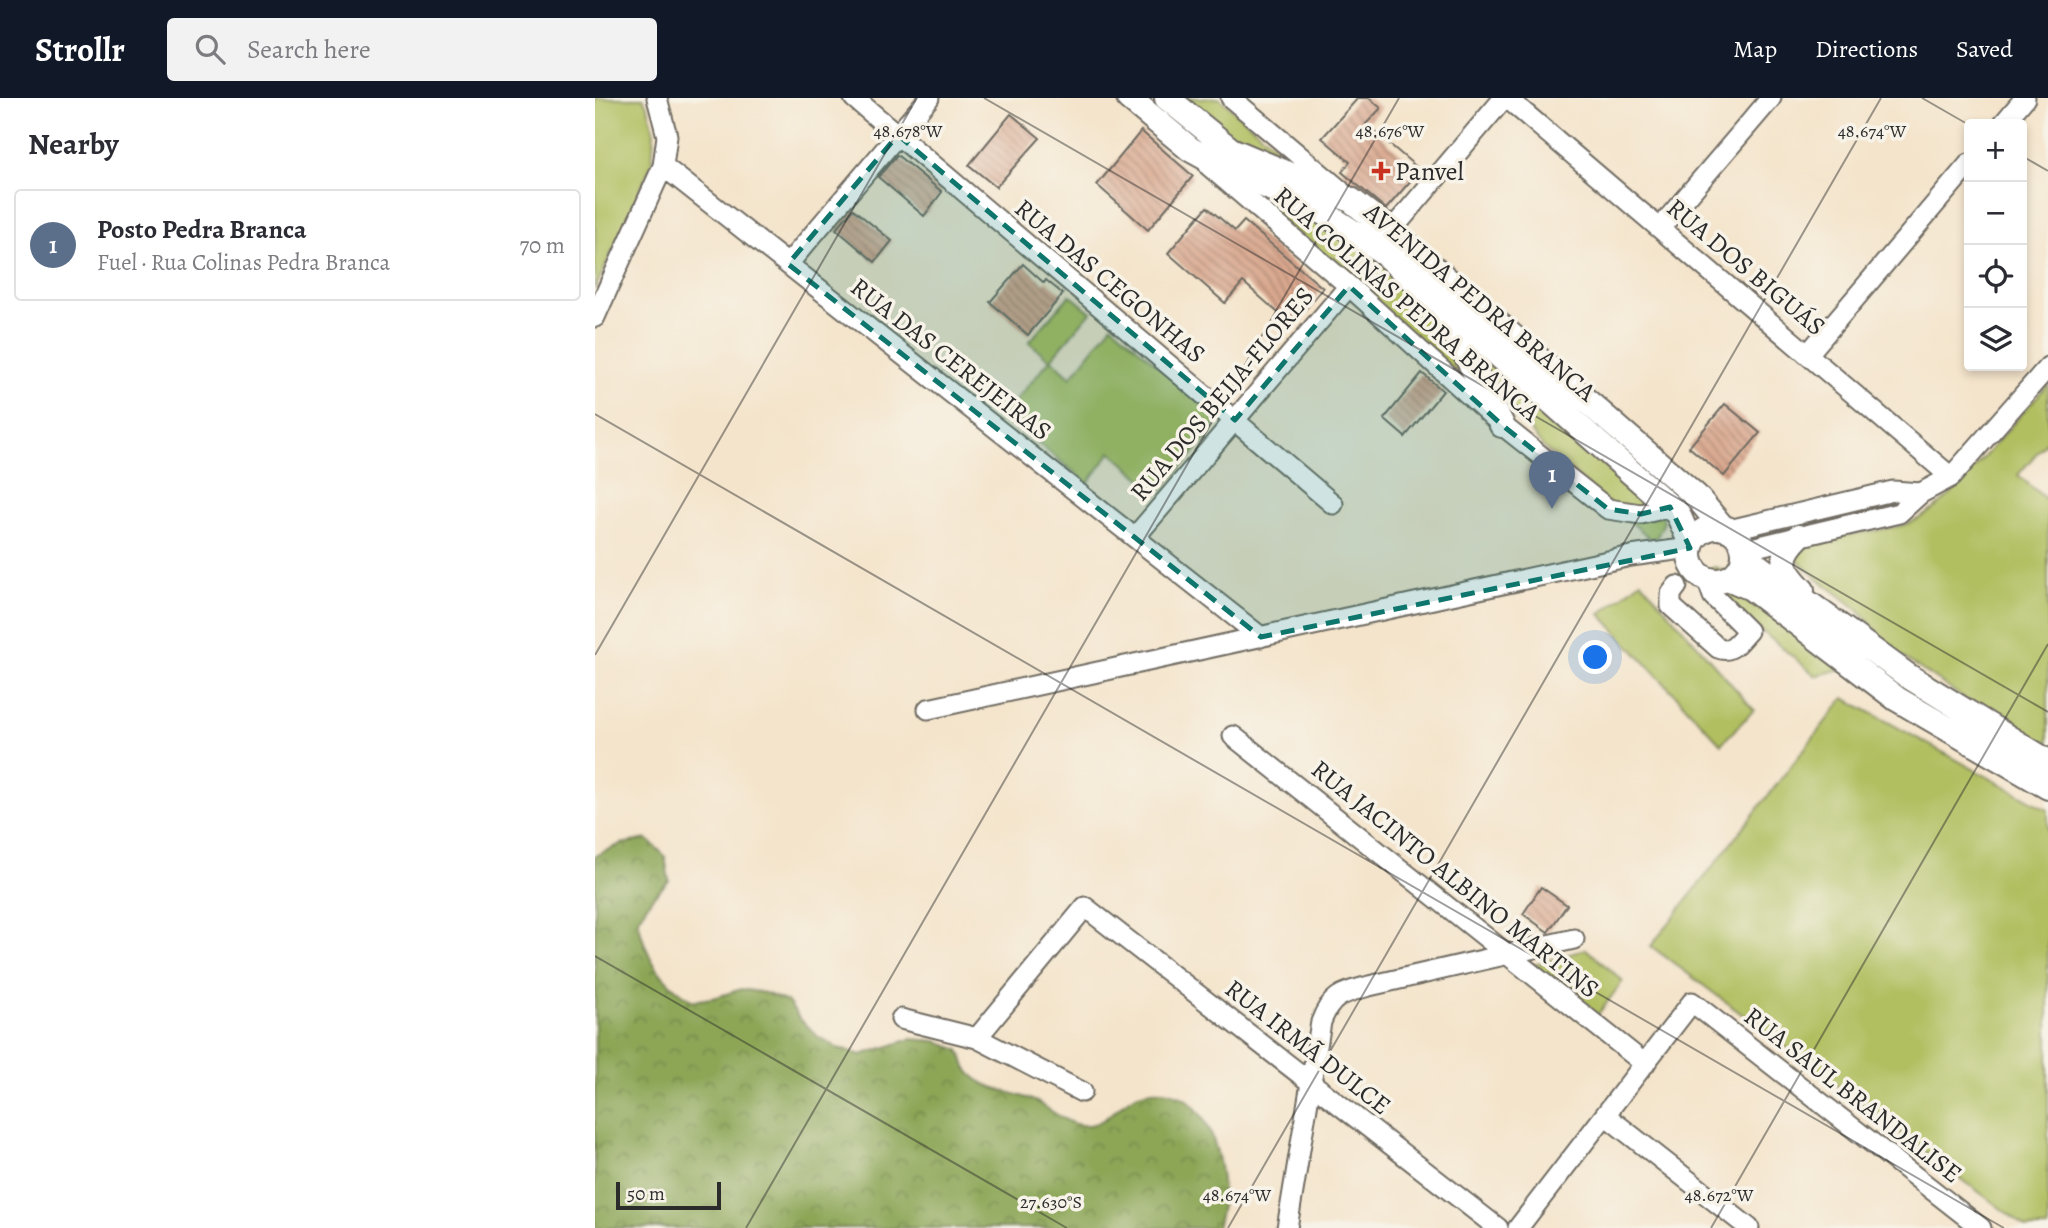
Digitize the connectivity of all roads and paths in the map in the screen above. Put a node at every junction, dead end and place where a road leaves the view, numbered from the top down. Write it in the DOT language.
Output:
graph roads {
  1 [pos="657,98"];
  2 [pos="854,98"];
  3 [pos="929,98"];
  4 [pos="1129,98"];
  5 [pos="1167,98"];
  6 [pos="1231,98"];
  7 [pos="1506,98"];
  8 [pos="1771,98"];
  9 [pos="2025,98"];
  10 [pos="2007,119"];
  11 [pos="898,135"];
  12 [pos="1190,149"];
  13 [pos="663,166"];
  14 [pos="1964,170"];
  15 [pos="1351,200"];
  16 [pos="1660,229"];
  17 [pos="1391,231"];
  18 [pos="788,264"];
  19 [pos="1349,286"];
  20 [pos="1439,301"];
  21 [pos="595,317"];
  22 [pos="1808,354"];
  23 [pos="2048,367"];
  24 [pos="1235,420"];
  25 [pos="1501,425"];
  26 [pos="1951,477"];
  27 [pos="1921,493"];
  28 [pos="1333,503"];
  29 [pos="1670,507"];
  30 [pos="1135,537"];
  31 [pos="1798,537"];
  32 [pos="1735,541"];
  33 [pos="1691,546"];
  34 [pos="1719,579"];
  35 [pos="1677,586"];
  36 [pos="1834,624"];
  37 [pos="1261,637"];
  38 [pos="928,709"];
  39 [pos="1233,736"];
  40 [pos="2048,762"];
  41 [pos="2048,787"];
  42 [pos="1573,939"];
  43 [pos="1508,955"];
  44 [pos="901,1019"];
  45 [pos="977,1038"];
  46 [pos="1645,1064"];
  47 [pos="1311,1083"];
  48 [pos="1082,1092"];
  49 [pos="1605,1115"];
  50 [pos="1287,1228"];
  51 [pos="1498,1228"];
  52 [pos="1518,1228"];
  53 [pos="1749,1228"];
  54 [pos="1981,1228"];
  1 -- 13 [label="street"];
  2 -- 11 [label="street, RUA DAS CEGONHAS"];
  3 -- 11 [label="street"];
  4 -- 12 [label="main road, AVENIDA PEDRA BRANCA"];
  5 -- 15 [label="main road, AVENIDA PEDRA BRANCA"];
  6 -- 15 [label="street, AVENIDA PEDRA BRANCA"];
  7 -- 16 [label="street, RUA DOS BIGUÁS"];
  7 -- 17 [label="street"];
  8 -- 16 [label="street"];
  9 -- 10 [label="street"];
  11 -- 18 [label="street"];
  11 -- 24 [label="street, RUA DAS CEGONHAS"];
  12 -- 19 [label="street, RUA COLINAS PEDRA BRANCA"];
  12 -- 20 [label="main road, AVENIDA PEDRA BRANCA"];
  13 -- 18 [label="street, RUA DAS CEREJEIRAS"];
  13 -- 21 [label="street"];
  14 -- 22 [label="street"];
  15 -- 17 [label="main road, AVENIDA PEDRA BRANCA"];
  16 -- 22 [label="street, RUA DOS BIGUÁS"];
  17 -- 32 [label="main road, AVENIDA PEDRA BRANCA"];
  18 -- 30 [label="street, RUA DAS CEREJEIRAS"];
  19 -- 24 [label="street, RUA DOS BEIJA-FLORES"];
  19 -- 25 [label="street, RUA COLINAS PEDRA BRANCA"];
  20 -- 25 [label="main road"];
  20 -- 29 [label="main road, AVENIDA PEDRA BRANCA"];
  22 -- 26 [label="street, RUA DOS BIGUÁS"];
  23 -- 26 [label="street"];
  24 -- 28 [label="street, RUA DAS CEGONHAS"];
  24 -- 30 [label="street, RUA DOS BEIJA-FLORES"];
  25 -- 29 [label="street, RUA COLINAS PEDRA BRANCA"];
  26 -- 27 [label="street"];
  27 -- 31 [label="street"];
  27 -- 32 [label="street"];
  29 -- 33 [label="main road, AVENIDA PEDRA BRANCA"];
  30 -- 37 [label="street, RUA DAS CEREJEIRAS"];
  31 -- 32 [label="street"];
  31 -- 36 [label="main road"];
  32 -- 33 [label="main road"];
  32 -- 34 [label="main road"];
  32 -- 36 [label="main road, AVENIDA PEDRA BRANCA"];
  33 -- 34 [label="main road"];
  33 -- 37 [label="street"];
  34 -- 35 [label="street"];
  34 -- 41 [label="main road"];
  36 -- 40 [label="main road, AVENIDA PEDRA BRANCA"];
  37 -- 38 [label="street"];
  39 -- 43 [label="street, RUA JACINTO ALBINO MARTINS"];
  42 -- 43 [label="street"];
  43 -- 46 [label="street, RUA JACINTO ALBINO MARTINS"];
  43 -- 47 [label="street"];
  44 -- 45 [label="street"];
  45 -- 47 [label="street, RUA IRMÃ DULCE"];
  45 -- 48 [label="street"];
  46 -- 49 [label="street"];
  46 -- 54 [label="street, RUA SAUL BRANDALISE"];
  47 -- 50 [label="street"];
  47 -- 51 [label="street, RUA IRMÃ DULCE"];
  49 -- 52 [label="street"];
  49 -- 53 [label="street"];
}
